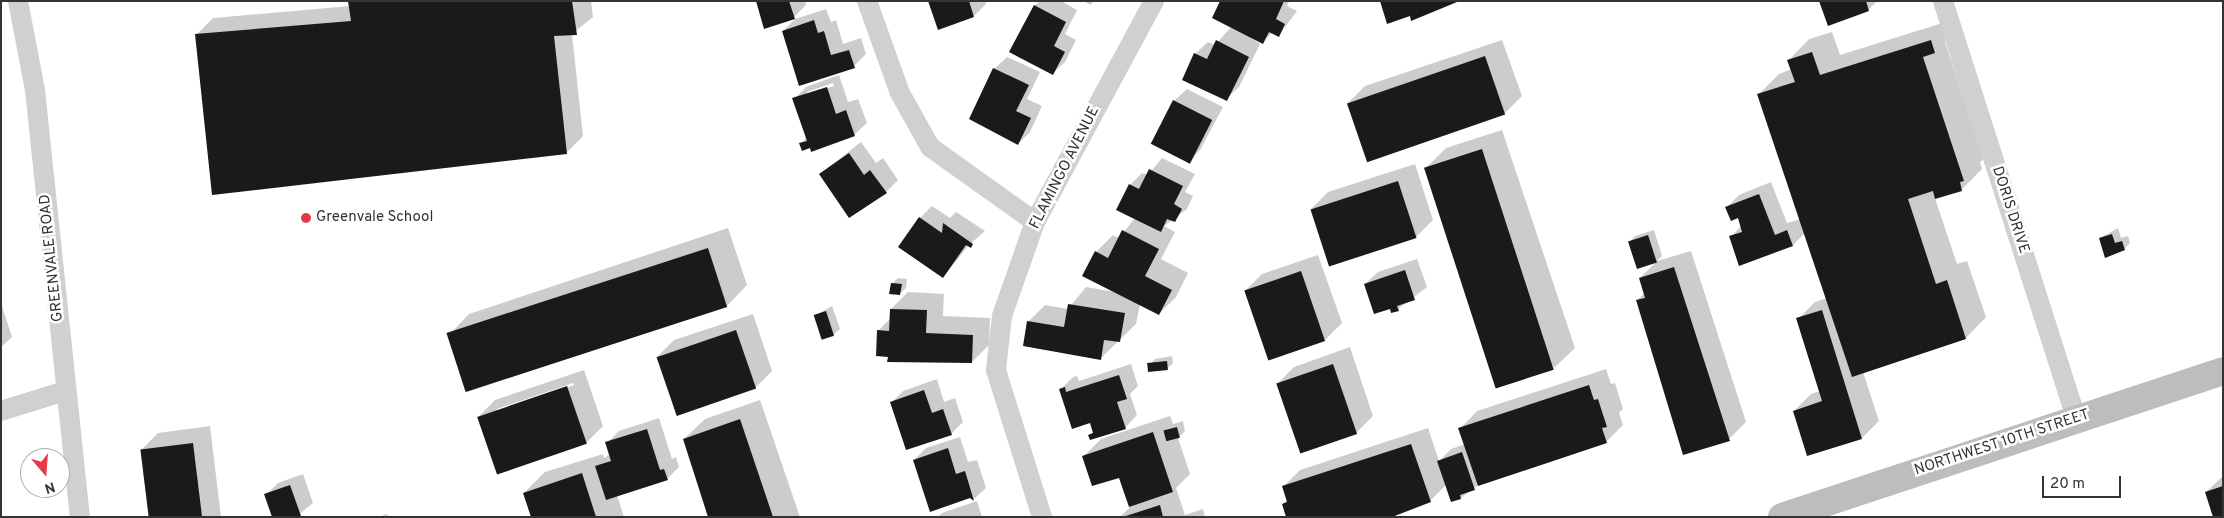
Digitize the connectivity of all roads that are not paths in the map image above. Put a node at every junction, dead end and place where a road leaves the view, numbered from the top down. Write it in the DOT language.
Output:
graph roads {
  1 [pos="18,1"];
  2 [pos="867,1"];
  3 [pos="1154,1"];
  4 [pos="1943,1"];
  5 [pos="1035,222"];
  6 [pos="2223,371"];
  7 [pos="66,391"];
  8 [pos="1,411"];
  9 [pos="2076,419"];
  10 [pos="80,517"];
  11 [pos="1042,517"];
  12 [pos="1782,517"];
  1 -- 7 [label="street, GREENVALE ROAD"];
  2 -- 5 [label="street"];
  3 -- 5 [label="street, FLAMINGO AVENUE"];
  4 -- 9 [label="street, DORIS DRIVE"];
  5 -- 11 [label="street, FLAMINGO AVENUE"];
  6 -- 9 [label="main road, NORTHWEST 10TH STREET"];
  7 -- 8 [label="street"];
  7 -- 10 [label="street, GREENVALE ROAD"];
  9 -- 12 [label="main road, NORTHWEST 10TH STREET"];
}
